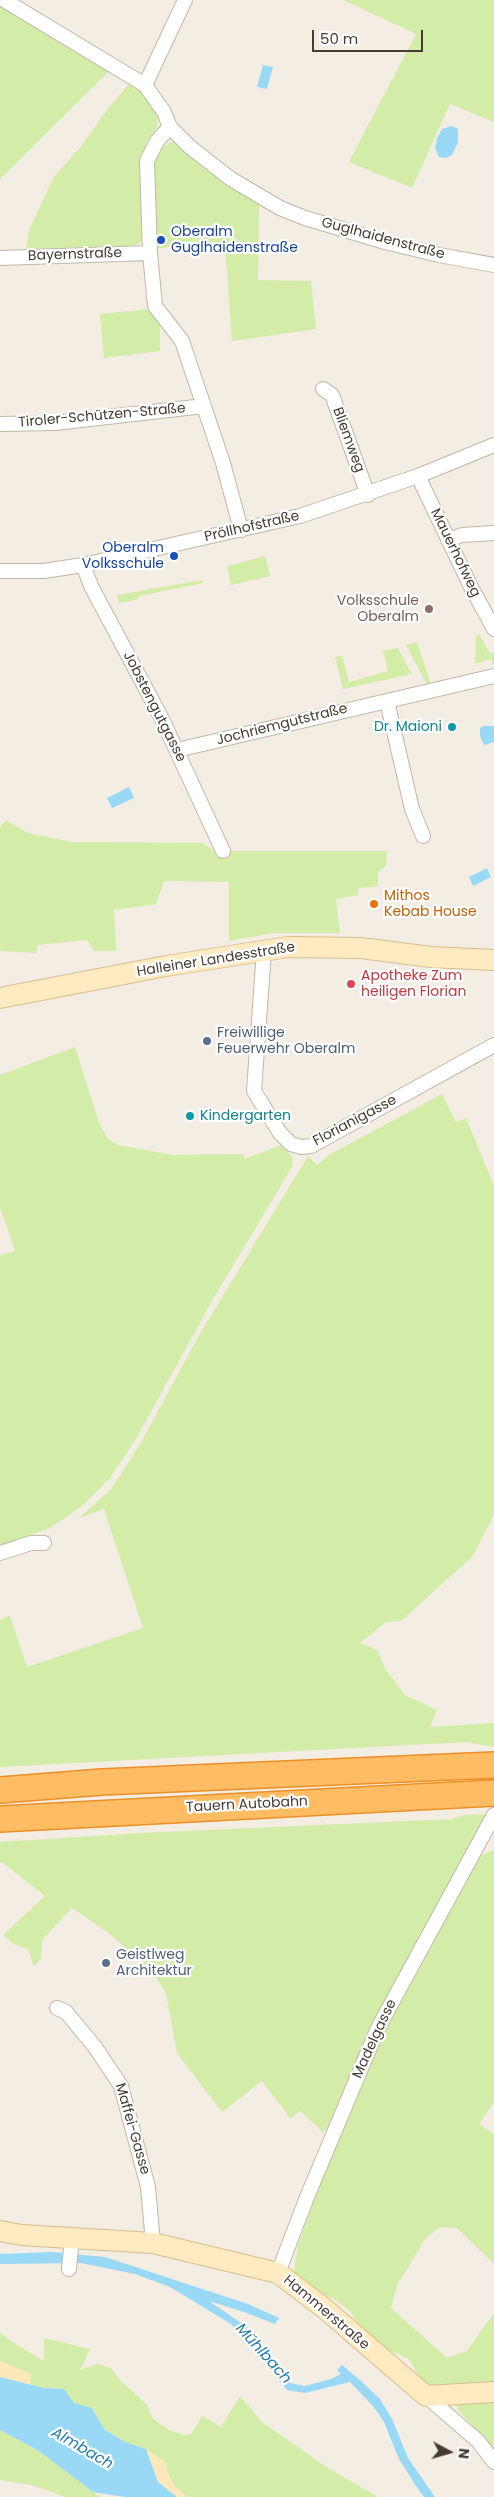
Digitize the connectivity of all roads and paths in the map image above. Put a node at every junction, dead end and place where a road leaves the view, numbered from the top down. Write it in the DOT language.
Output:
graph roads {
  1 [pos="4,0"];
  2 [pos="185,0"];
  3 [pos="145,85"];
  4 [pos="170,128"];
  5 [pos="150,253"];
  6 [pos="0,258"];
  7 [pos="494,266"];
  8 [pos="323,389"];
  9 [pos="204,406"];
  10 [pos="0,424"];
  11 [pos="494,445"];
  12 [pos="418,476"];
  13 [pos="368,495"];
  14 [pos="241,530"];
  15 [pos="494,533"];
  16 [pos="448,540"];
  17 [pos="83,565"];
  18 [pos="0,571"];
  19 [pos="494,629"];
  20 [pos="494,676"];
  21 [pos="387,701"];
  22 [pos="176,750"];
  23 [pos="423,836"];
  24 [pos="223,850"];
  25 [pos="264,950"];
  26 [pos="494,960"];
  27 [pos="0,998"];
  28 [pos="494,1045"];
  29 [pos="44,1543"];
  30 [pos="0,1553"];
  31 [pos="494,1765"];
  32 [pos="0,1790"];
  33 [pos="494,1794"];
  34 [pos="494,1815"];
  35 [pos="0,1819"];
  36 [pos="490,1833"];
  37 [pos="58,2008"];
  38 [pos="0,2231"];
  39 [pos="72,2242"];
  40 [pos="153,2243"];
  41 [pos="69,2266"];
  42 [pos="278,2273"];
  43 [pos="494,2392"];
  44 [pos="426,2396"];
  45 [pos="494,2462"];
  1 -- 3 [label="street, Guglhaidenstraße"];
  2 -- 3 [label="street"];
  3 -- 4 [label="street, Guglhaidenstraße"];
  4 -- 5 [label="street"];
  4 -- 7 [label="street, Guglhaidenstraße"];
  5 -- 6 [label="street, Bayernstraße"];
  5 -- 9 [label="street"];
  8 -- 13 [label="street, Bliemweg"];
  9 -- 10 [label="street, Tiroler-Schützen-Straße"];
  9 -- 14 [label="street"];
  11 -- 12 [label="street, Pröllhofstraße"];
  12 -- 13 [label="street, Pröllhofstraße"];
  12 -- 16 [label="street, Mauerhofweg"];
  13 -- 14 [label="street, Pröllhofstraße"];
  14 -- 17 [label="street, Pröllhofstraße"];
  15 -- 16 [label="street"];
  16 -- 19 [label="street, Mauerhofweg"];
  17 -- 18 [label="street, Pröllhofstraße"];
  17 -- 22 [label="street, Jobstengutgasse"];
  20 -- 21 [label="street, Jochriemgutstraße"];
  21 -- 22 [label="street, Jochriemgutstraße"];
  21 -- 23 [label="street"];
  22 -- 24 [label="street, Jobstengutgasse"];
  25 -- 26 [label="street, Halleiner Landesstraße"];
  25 -- 27 [label="street, Halleiner Landesstraße"];
  25 -- 28 [label="street, Florianigasse"];
  29 -- 30 [label="street"];
  31 -- 32 [label="highway, Tauern Autobahn"];
  33 -- 35 [label="highway, Tauern Autobahn"];
  34 -- 36 [label="street, Madelgasse"];
  36 -- 42 [label="street, Madelgasse"];
  37 -- 40 [label="street, Maffei-Gasse"];
  38 -- 39 [label="street, Hammerstraße"];
  39 -- 40 [label="street, Hammerstraße"];
  39 -- 41 [label="street"];
  40 -- 42 [label="street, Hammerstraße"];
  42 -- 44 [label="street, Hammerstraße"];
  43 -- 44 [label="street"];
  44 -- 45 [label="street, Hammerstraße"];
}
